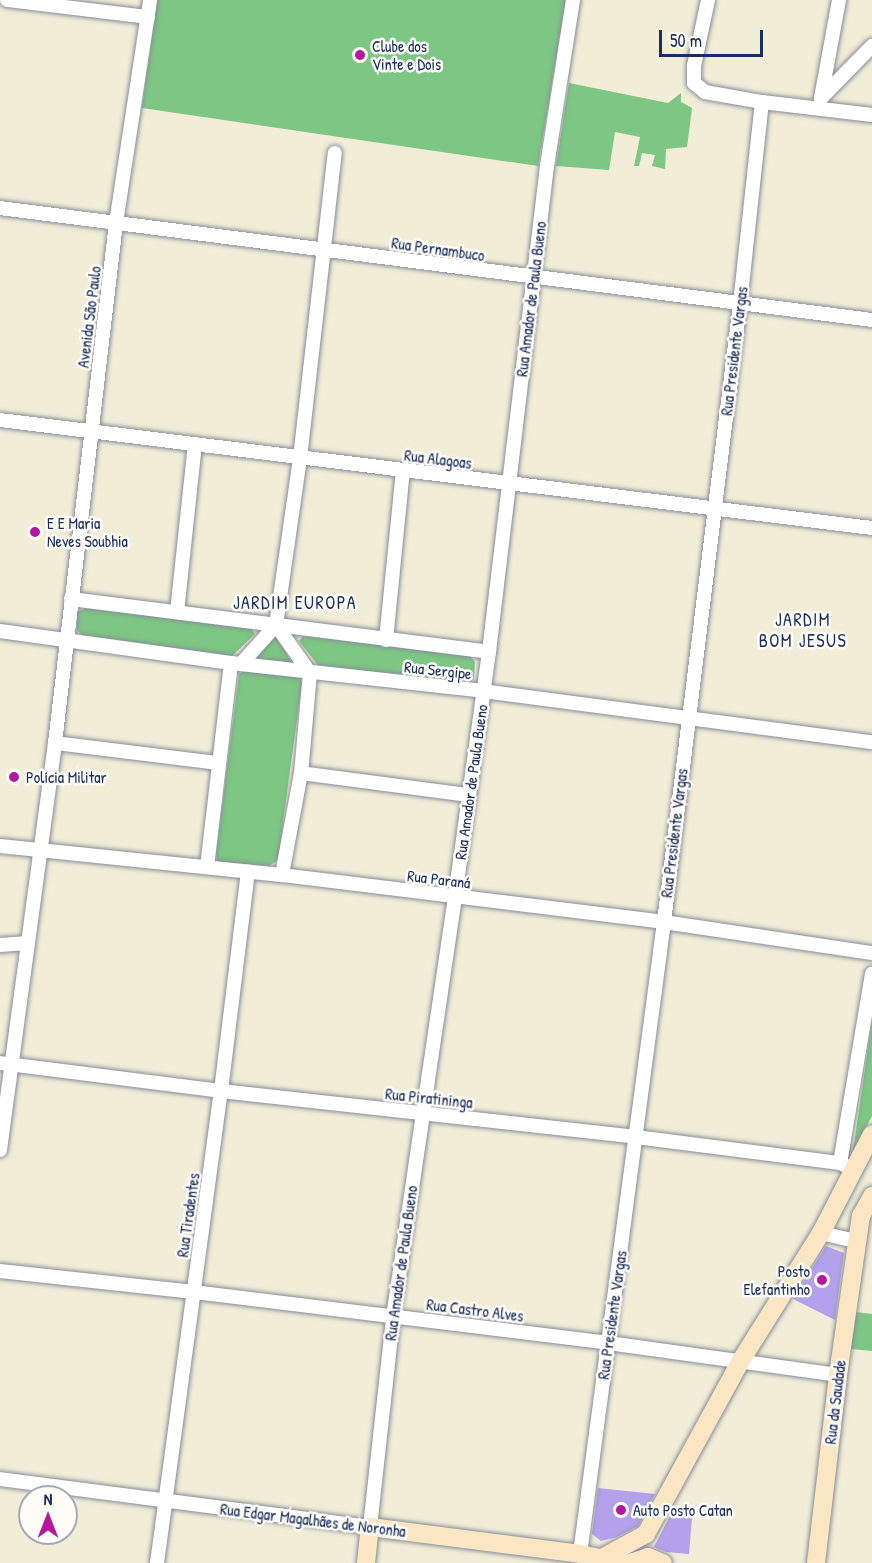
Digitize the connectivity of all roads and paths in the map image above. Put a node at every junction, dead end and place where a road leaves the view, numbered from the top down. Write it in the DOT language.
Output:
graph roads {
  1 [pos="7,0"];
  2 [pos="150,0"];
  3 [pos="573,0"];
  4 [pos="708,0"];
  5 [pos="839,0"];
  6 [pos="148,17"];
  7 [pos="872,46"];
  8 [pos="762,102"];
  9 [pos="820,103"];
  10 [pos="872,115"];
  11 [pos="336,153"];
  12 [pos="0,208"];
  13 [pos="116,223"];
  14 [pos="325,250"];
  15 [pos="533,277"];
  16 [pos="740,304"];
  17 [pos="872,320"];
  18 [pos="0,420"];
  19 [pos="92,430"];
  20 [pos="195,444"];
  21 [pos="300,458"];
  22 [pos="403,471"];
  23 [pos="509,484"];
  24 [pos="715,508"];
  25 [pos="872,528"];
  26 [pos="71,599"];
  27 [pos="177,612"];
  28 [pos="276,625"];
  29 [pos="0,631"];
  30 [pos="66,639"];
  31 [pos="386,640"];
  32 [pos="489,652"];
  33 [pos="236,664"];
  34 [pos="310,673"];
  35 [pos="483,691"];
  36 [pos="688,718"];
  37 [pos="872,742"];
  38 [pos="55,743"];
  39 [pos="218,763"];
  40 [pos="301,772"];
  41 [pos="468,795"];
  42 [pos="0,846"];
  43 [pos="41,850"];
  44 [pos="207,867"];
  45 [pos="248,872"];
  46 [pos="282,876"];
  47 [pos="455,897"];
  48 [pos="664,922"];
  49 [pos="28,943"];
  50 [pos="0,945"];
  51 [pos="872,953"];
  52 [pos="872,974"];
  53 [pos="5,1063"];
  54 [pos="221,1091"];
  55 [pos="422,1114"];
  56 [pos="872,1134"];
  57 [pos="636,1137"];
  58 [pos="0,1150"];
  59 [pos="847,1166"];
  60 [pos="872,1197"];
  61 [pos="821,1233"];
  62 [pos="857,1241"];
  63 [pos="0,1272"];
  64 [pos="194,1292"];
  65 [pos="393,1317"];
  66 [pos="608,1343"];
  67 [pos="740,1362"];
  68 [pos="838,1376"];
  69 [pos="0,1479"];
  70 [pos="165,1502"];
  71 [pos="654,1521"];
  72 [pos="370,1527"];
  73 [pos="604,1557"];
  74 [pos="579,1558"];
  75 [pos="630,1562"];
  76 [pos="157,1563"];
  77 [pos="366,1563"];
  78 [pos="663,1563"];
  79 [pos="816,1563"];
  1 -- 6 [label="street"];
  2 -- 6 [label="street, Avenida São Paulo"];
  3 -- 15 [label="street, Rua Amador de Paula Bueno"];
  4 -- 8 [label="street"];
  5 -- 9 [label="street"];
  6 -- 13 [label="street, Avenida São Paulo"];
  7 -- 9 [label="street"];
  8 -- 9 [label="street"];
  8 -- 16 [label="street, Rua Presidente Vargas"];
  9 -- 10 [label="street"];
  11 -- 14 [label="street"];
  12 -- 13 [label="street, Rua Pernambuco"];
  13 -- 14 [label="street, Rua Pernambuco"];
  13 -- 19 [label="street, Avenida São Paulo"];
  14 -- 15 [label="street, Rua Pernambuco"];
  14 -- 21 [label="street"];
  15 -- 16 [label="street, Rua Pernambuco"];
  15 -- 23 [label="street, Rua Amador de Paula Bueno"];
  16 -- 17 [label="street, Rua Pernambuco"];
  16 -- 24 [label="street, Rua Presidente Vargas"];
  18 -- 19 [label="street, Rua Alagoas"];
  19 -- 20 [label="street, Rua Alagoas"];
  19 -- 26 [label="street, Avenida São Paulo"];
  20 -- 21 [label="street, Rua Alagoas"];
  20 -- 27 [label="street"];
  21 -- 22 [label="street, Rua Alagoas"];
  21 -- 28 [label="street"];
  22 -- 23 [label="street, Rua Alagoas"];
  22 -- 31 [label="street"];
  23 -- 24 [label="street, Rua Alagoas"];
  23 -- 32 [label="street, Rua Amador de Paula Bueno"];
  24 -- 25 [label="street, Rua Alagoas"];
  24 -- 36 [label="street, Rua Presidente Vargas"];
  26 -- 27 [label="street, Rua Sergipe"];
  26 -- 30 [label="street, Avenida São Paulo"];
  27 -- 28 [label="street, Rua Sergipe"];
  28 -- 31 [label="street, Rua Sergipe"];
  28 -- 33 [label="street"];
  28 -- 34 [label="street"];
  29 -- 30 [label="street, Rua Sergipe"];
  30 -- 33 [label="street, Rua Sergipe"];
  30 -- 38 [label="street, Avenida São Paulo"];
  31 -- 32 [label="street, Rua Sergipe"];
  32 -- 35 [label="street, Rua Amador de Paula Bueno"];
  33 -- 34 [label="street, Rua Sergipe"];
  33 -- 39 [label="street"];
  34 -- 35 [label="street, Rua Sergipe"];
  34 -- 40 [label="street"];
  35 -- 36 [label="street, Rua Sergipe"];
  35 -- 41 [label="street, Rua Amador de Paula Bueno"];
  36 -- 37 [label="street, Rua Sergipe"];
  36 -- 48 [label="street, Rua Presidente Vargas"];
  38 -- 39 [label="street"];
  38 -- 43 [label="street, Avenida São Paulo"];
  39 -- 44 [label="street"];
  40 -- 41 [label="street"];
  40 -- 46 [label="street"];
  41 -- 47 [label="street, Rua Amador de Paula Bueno"];
  42 -- 43 [label="street, Rua Paraná"];
  43 -- 44 [label="street, Rua Paraná"];
  43 -- 49 [label="street, Avenida São Paulo"];
  44 -- 45 [label="street, Rua Paraná"];
  45 -- 46 [label="street, Rua Paraná"];
  45 -- 54 [label="street, Rua Tiradentes"];
  46 -- 47 [label="street, Rua Paraná"];
  47 -- 48 [label="street, Rua Paraná"];
  47 -- 55 [label="street, Rua Amador de Paula Bueno"];
  48 -- 51 [label="street, Rua Paraná"];
  48 -- 57 [label="street, Rua Presidente Vargas"];
  49 -- 50 [label="street"];
  49 -- 53 [label="street, Avenida São Paulo"];
  52 -- 59 [label="street"];
  53 -- 54 [label="street, Rua Piratininga"];
  53 -- 58 [label="street, Avenida São Paulo"];
  54 -- 55 [label="street, Rua Piratininga"];
  54 -- 64 [label="street, Rua Tiradentes"];
  55 -- 57 [label="street, Rua Piratininga"];
  55 -- 65 [label="street, Rua Amador de Paula Bueno"];
  56 -- 59 [label="street"];
  57 -- 59 [label="street, Rua Piratininga"];
  57 -- 66 [label="street, Rua Presidente Vargas"];
  59 -- 61 [label="street"];
  60 -- 62 [label="street, Rua da Saudade"];
  61 -- 62 [label="street"];
  61 -- 67 [label="street"];
  62 -- 68 [label="street, Rua da Saudade"];
  63 -- 64 [label="street, Rua Castro Alves"];
  64 -- 65 [label="street, Rua Castro Alves"];
  64 -- 70 [label="street, Rua Tiradentes"];
  65 -- 66 [label="street, Rua Castro Alves"];
  65 -- 72 [label="street, Rua Amador de Paula Bueno"];
  66 -- 67 [label="street, Rua Castro Alves"];
  66 -- 74 [label="street, Rua Presidente Vargas"];
  67 -- 68 [label="street, Rua Castro Alves"];
  67 -- 71 [label="street"];
  68 -- 79 [label="street, Rua da Saudade"];
  69 -- 70 [label="street, Rua Edgar Magalhães de Noronha"];
  70 -- 72 [label="street, Rua Edgar Magalhães de Noronha"];
  70 -- 76 [label="street, Rua Tiradentes"];
  71 -- 73 [label="street"];
  71 -- 75 [label="street"];
  72 -- 74 [label="street, Rua Edgar Magalhães de Noronha"];
  72 -- 77 [label="street, Rua Amador de Paula Bueno"];
  73 -- 74 [label="street, Rua Edgar Magalhães de Noronha"];
  73 -- 75 [label="street, Rua Edgar Magalhães de Noronha"];
  75 -- 78 [label="street, Rua Edgar Magalhães de Noronha"];
}
